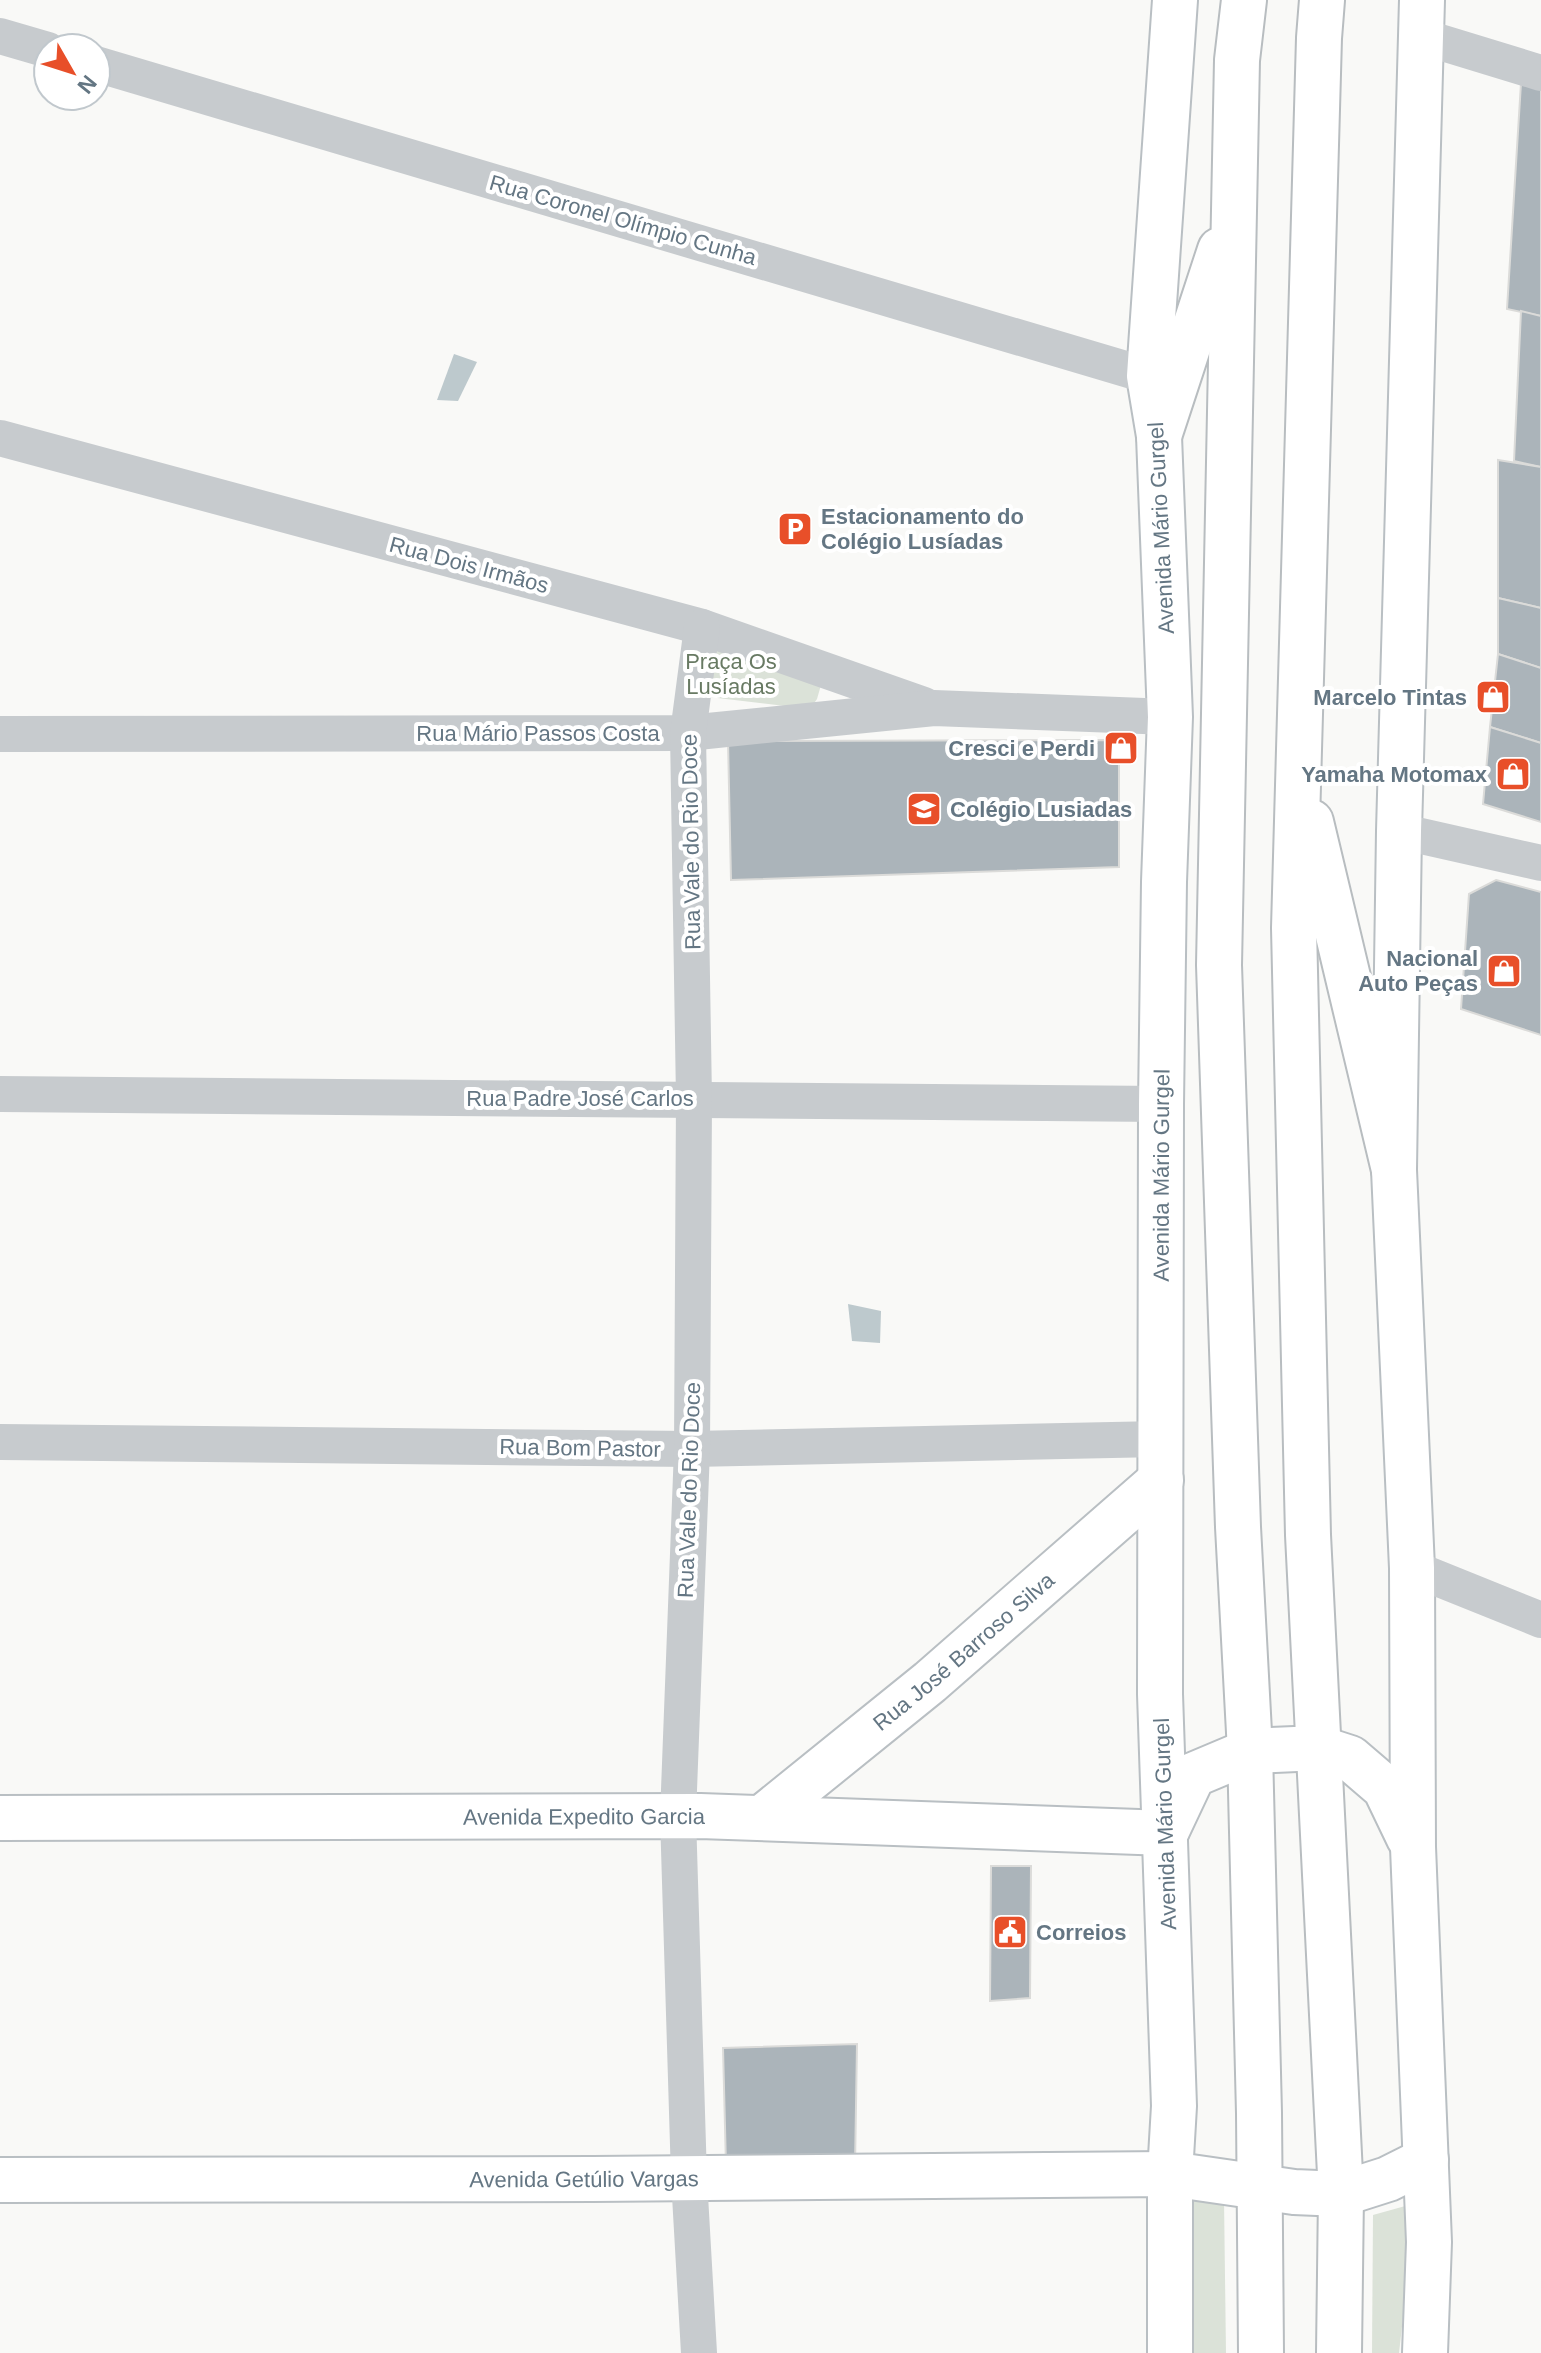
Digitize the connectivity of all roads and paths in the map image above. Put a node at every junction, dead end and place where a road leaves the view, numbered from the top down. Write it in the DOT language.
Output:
graph roads {
  1 [pos="1175,0"];
  2 [pos="1235,0"];
  3 [pos="1244,0"];
  4 [pos="1324,13"];
  5 [pos="1421,18"];
  6 [pos="0,36"];
  7 [pos="32,45"];
  8 [pos="1237,60"];
  9 [pos="112,69"];
  10 [pos="1541,73"];
  11 [pos="1234,206"];
  12 [pos="1149,376"];
  13 [pos="1159,436"];
  14 [pos="0,438"];
  15 [pos="702,627"];
  16 [pos="934,708"];
  17 [pos="1170,717"];
  18 [pos="688,733"];
  19 [pos="0,734"];
  20 [pos="1298,765"];
  21 [pos="1399,831"];
  22 [pos="1541,863"];
  23 [pos="0,1094"];
  24 [pos="694,1099"];
  25 [pos="1161,1104"];
  26 [pos="1394,1170"];
  27 [pos="0,1442"];
  28 [pos="692,1449"];
  29 [pos="1161,1460"];
  30 [pos="1412,1568"];
  31 [pos="1541,1620"];
  32 [pos="1319,1748"];
  33 [pos="1250,1751"];
  34 [pos="678,1816"];
  35 [pos="763,1817"];
  36 [pos="0,1818"];
  37 [pos="1166,1833"];
  38 [pos="1413,1847"];
  39 [pos="1426,2160"];
  40 [pos="1170,2174"];
  41 [pos="689,2178"];
  42 [pos="0,2180"];
  43 [pos="1259,2188"];
  44 [pos="1341,2194"];
  45 [pos="699,2353"];
  46 [pos="1170,2353"];
  47 [pos="1261,2353"];
  48 [pos="1339,2353"];
  49 [pos="1425,2353"];
  1 -- 12 [label="main road, Avenida Mário Gurgel"];
  2 -- 8 [label="main road"];
  3 -- 8 [label="main road"];
  4 -- 20 [label="main road"];
  5 -- 10 [label="street"];
  5 -- 21 [label="main road"];
  6 -- 7 [label="street"];
  8 -- 11 [label="main road"];
  9 -- 12 [label="street, Rua Coronel Olímpio Cunha"];
  11 -- 13 [label="main road"];
  11 -- 33 [label="main road"];
  12 -- 13 [label="main road, Avenida Mário Gurgel"];
  13 -- 17 [label="main road, Avenida Mário Gurgel"];
  14 -- 15 [label="street, Rua Dois Irmãos"];
  15 -- 16 [label="street, Rua Dois Irmãos"];
  15 -- 18 [label="street, Rua Vale do Rio Doce"];
  16 -- 17 [label="street, Rua Mário Passos Costa"];
  16 -- 18 [label="street, Rua Mário Passos Costa"];
  17 -- 25 [label="main road, Avenida Mário Gurgel"];
  18 -- 19 [label="street, Rua Mário Passos Costa"];
  18 -- 24 [label="street, Rua Vale do Rio Doce"];
  20 -- 26 [label="main road"];
  20 -- 32 [label="main road"];
  21 -- 22 [label="street"];
  21 -- 26 [label="main road"];
  23 -- 24 [label="street, Rua Padre José Carlos"];
  24 -- 25 [label="street, Rua Padre José Carlos"];
  24 -- 28 [label="street, Rua Vale do Rio Doce"];
  25 -- 29 [label="main road, Avenida Mário Gurgel"];
  26 -- 30 [label="main road"];
  27 -- 28 [label="street, Rua Bom Pastor"];
  28 -- 29 [label="street, Rua Bom Pastor"];
  28 -- 34 [label="street, Rua Vale do Rio Doce"];
  29 -- 35 [label="main road, Rua José Barroso Silva"];
  29 -- 37 [label="main road, Avenida Mário Gurgel"];
  30 -- 31 [label="street"];
  30 -- 38 [label="main road"];
  32 -- 33 [label="main road"];
  32 -- 38 [label="main road"];
  32 -- 44 [label="main road"];
  33 -- 37 [label="main road"];
  33 -- 43 [label="main road"];
  34 -- 35 [label="main road, Avenida Expedito Garcia"];
  34 -- 36 [label="main road, Avenida Expedito Garcia"];
  34 -- 41 [label="street, Rua Vale do Rio Doce"];
  35 -- 37 [label="main road, Avenida Expedito Garcia"];
  37 -- 40 [label="main road, Avenida Mário Gurgel"];
  38 -- 39 [label="main road"];
  39 -- 44 [label="main road"];
  39 -- 49 [label="main road"];
  40 -- 41 [label="main road, Avenida Getúlio Vargas"];
  40 -- 43 [label="main road, Avenida Getúlio Vargas"];
  40 -- 46 [label="main road, Avenida Mário Gurgel"];
  41 -- 42 [label="main road, Avenida Getúlio Vargas"];
  41 -- 45 [label="street, Rua Vale do Rio Doce"];
  43 -- 44 [label="main road, Avenida Getúlio Vargas"];
  43 -- 47 [label="main road"];
  44 -- 48 [label="main road"];
}
